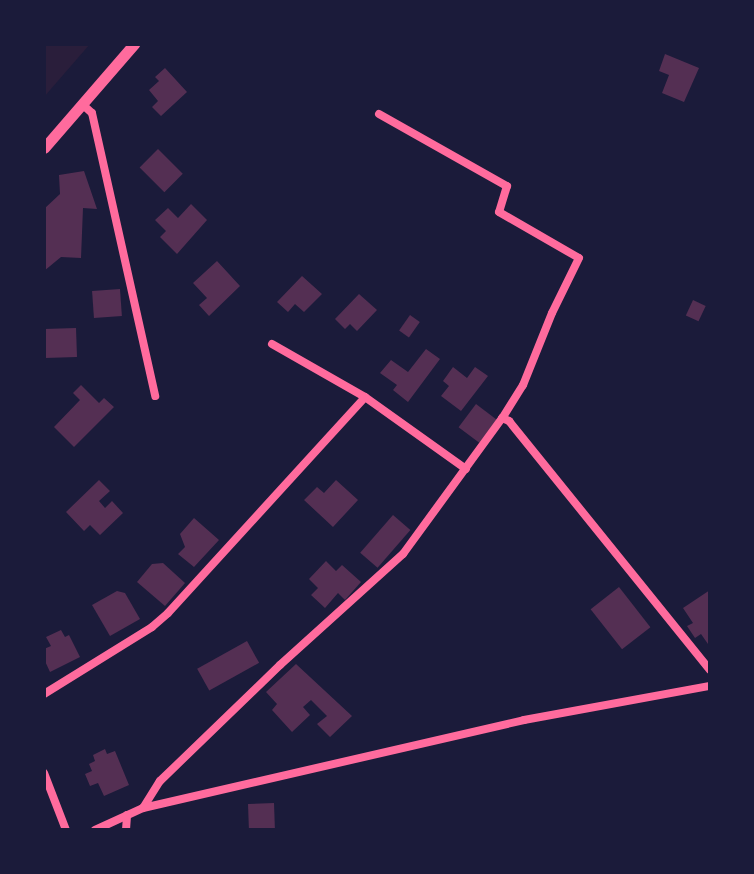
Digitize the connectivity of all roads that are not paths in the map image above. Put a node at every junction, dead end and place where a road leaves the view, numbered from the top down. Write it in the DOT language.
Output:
graph roads {
  1 [pos="134,44"];
  2 [pos="82,104"];
  3 [pos="379,114"];
  4 [pos="44,148"];
  5 [pos="272,344"];
  6 [pos="155,396"];
  7 [pos="365,397"];
  8 [pos="502,418"];
  9 [pos="466,469"];
  10 [pos="710,670"];
  11 [pos="710,686"];
  12 [pos="44,694"];
  13 [pos="44,773"];
  14 [pos="143,808"];
  15 [pos="127,815"];
  16 [pos="66,830"];
  17 [pos="95,830"];
  18 [pos="126,830"];
  1 -- 2 [label="street"];
  2 -- 4 [label="street"];
  2 -- 6 [label="street"];
  3 -- 8 [label="street"];
  5 -- 7 [label="street"];
  7 -- 9 [label="street"];
  7 -- 12 [label="street"];
  8 -- 9 [label="street"];
  8 -- 10 [label="street"];
  9 -- 14 [label="street"];
  11 -- 14 [label="street"];
  13 -- 16 [label="street"];
  14 -- 15 [label="street"];
  15 -- 17 [label="street"];
  15 -- 18 [label="street"];
}
